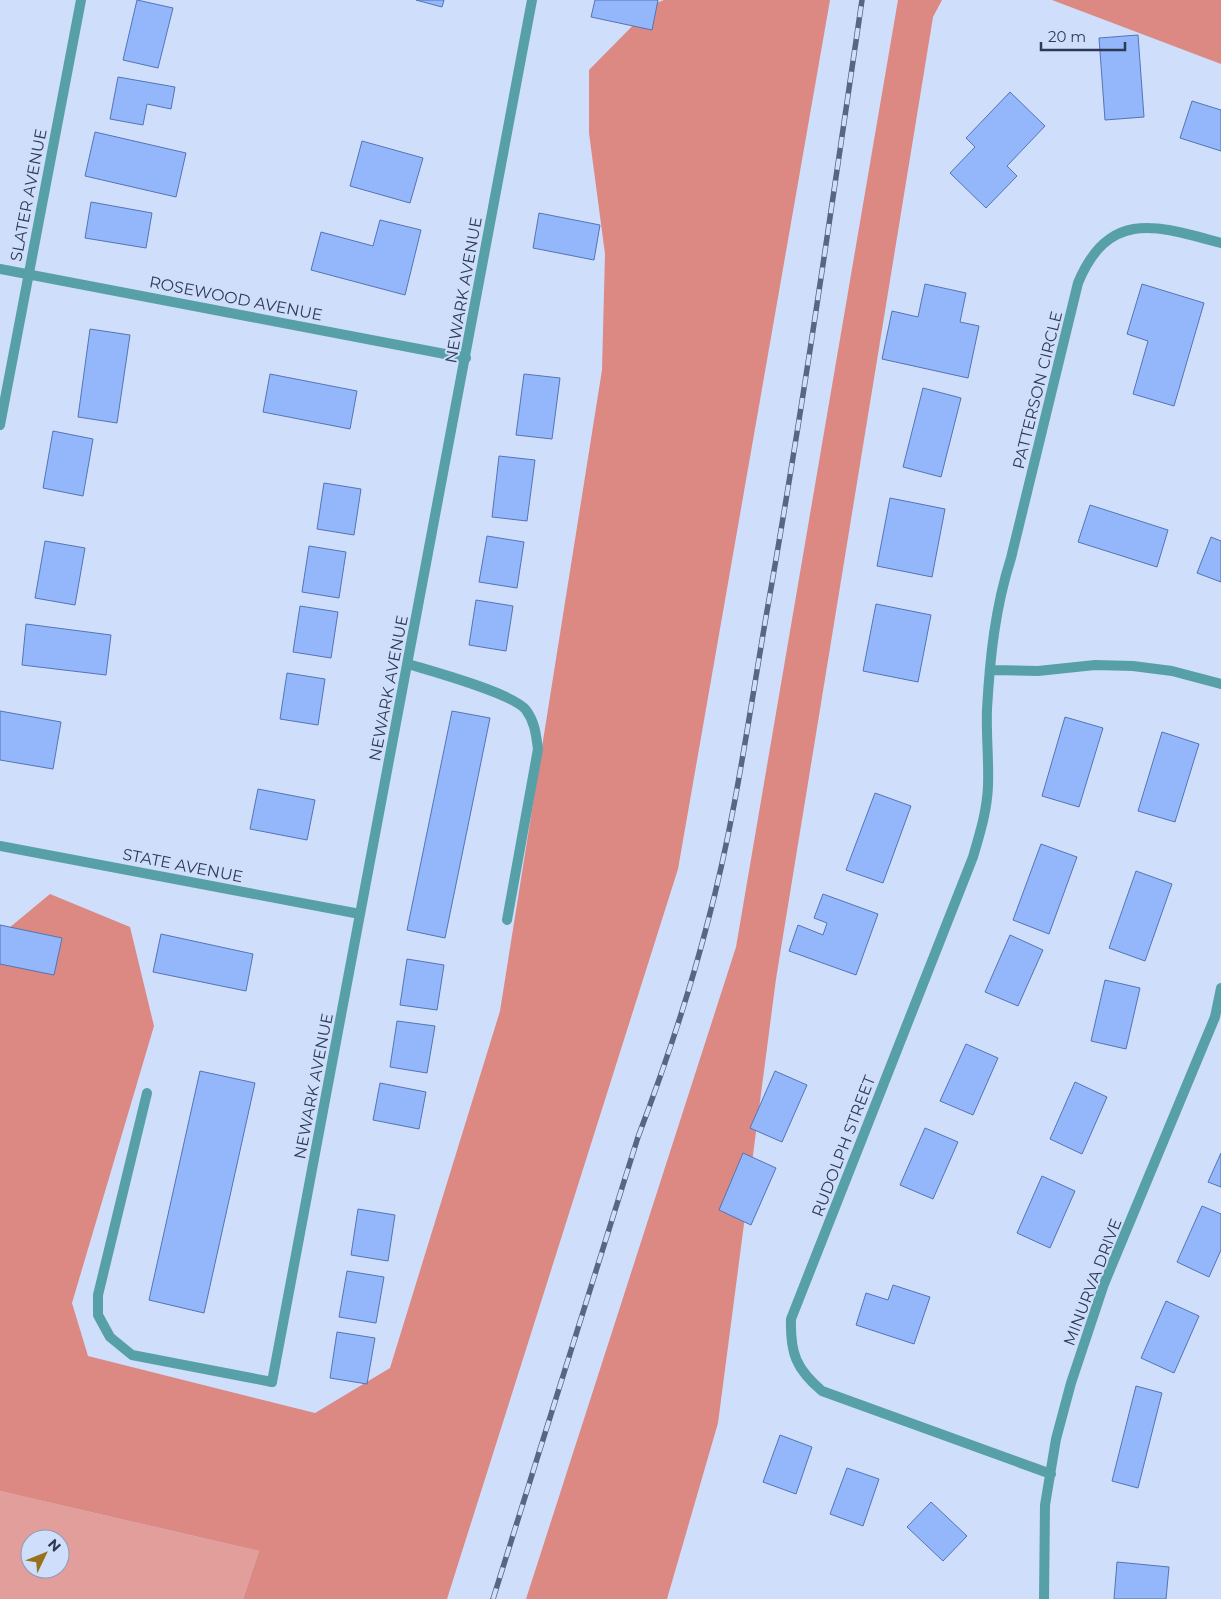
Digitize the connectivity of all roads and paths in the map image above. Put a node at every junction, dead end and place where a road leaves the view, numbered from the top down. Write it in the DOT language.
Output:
graph roads {
  1 [pos="81,0"];
  2 [pos="532,0"];
  3 [pos="1221,243"];
  4 [pos="0,269"];
  5 [pos="28,274"];
  6 [pos="466,358"];
  7 [pos="0,426"];
  8 [pos="408,664"];
  9 [pos="990,670"];
  10 [pos="1221,684"];
  11 [pos="0,846"];
  12 [pos="360,914"];
  13 [pos="507,920"];
  14 [pos="1221,988"];
  15 [pos="147,1092"];
  16 [pos="1051,1474"];
  17 [pos="1044,1599"];
  1 -- 5 [label="street, SLATER AVENUE"];
  2 -- 6 [label="street, NEWARK AVENUE"];
  3 -- 9 [label="street, PATTERSON CIRCLE"];
  4 -- 5 [label="street, ROSEWOOD AVENUE"];
  5 -- 6 [label="street, ROSEWOOD AVENUE"];
  5 -- 7 [label="street, SLATER AVENUE"];
  6 -- 8 [label="street, NEWARK AVENUE"];
  8 -- 12 [label="street, NEWARK AVENUE"];
  8 -- 13 [label="street"];
  9 -- 10 [label="street"];
  9 -- 16 [label="street, RUDOLPH STREET"];
  11 -- 12 [label="street, STATE AVENUE"];
  12 -- 15 [label="street, NEWARK AVENUE"];
  14 -- 16 [label="street, MINURVA DRIVE"];
  16 -- 17 [label="street, MINURVA DRIVE"];
}
